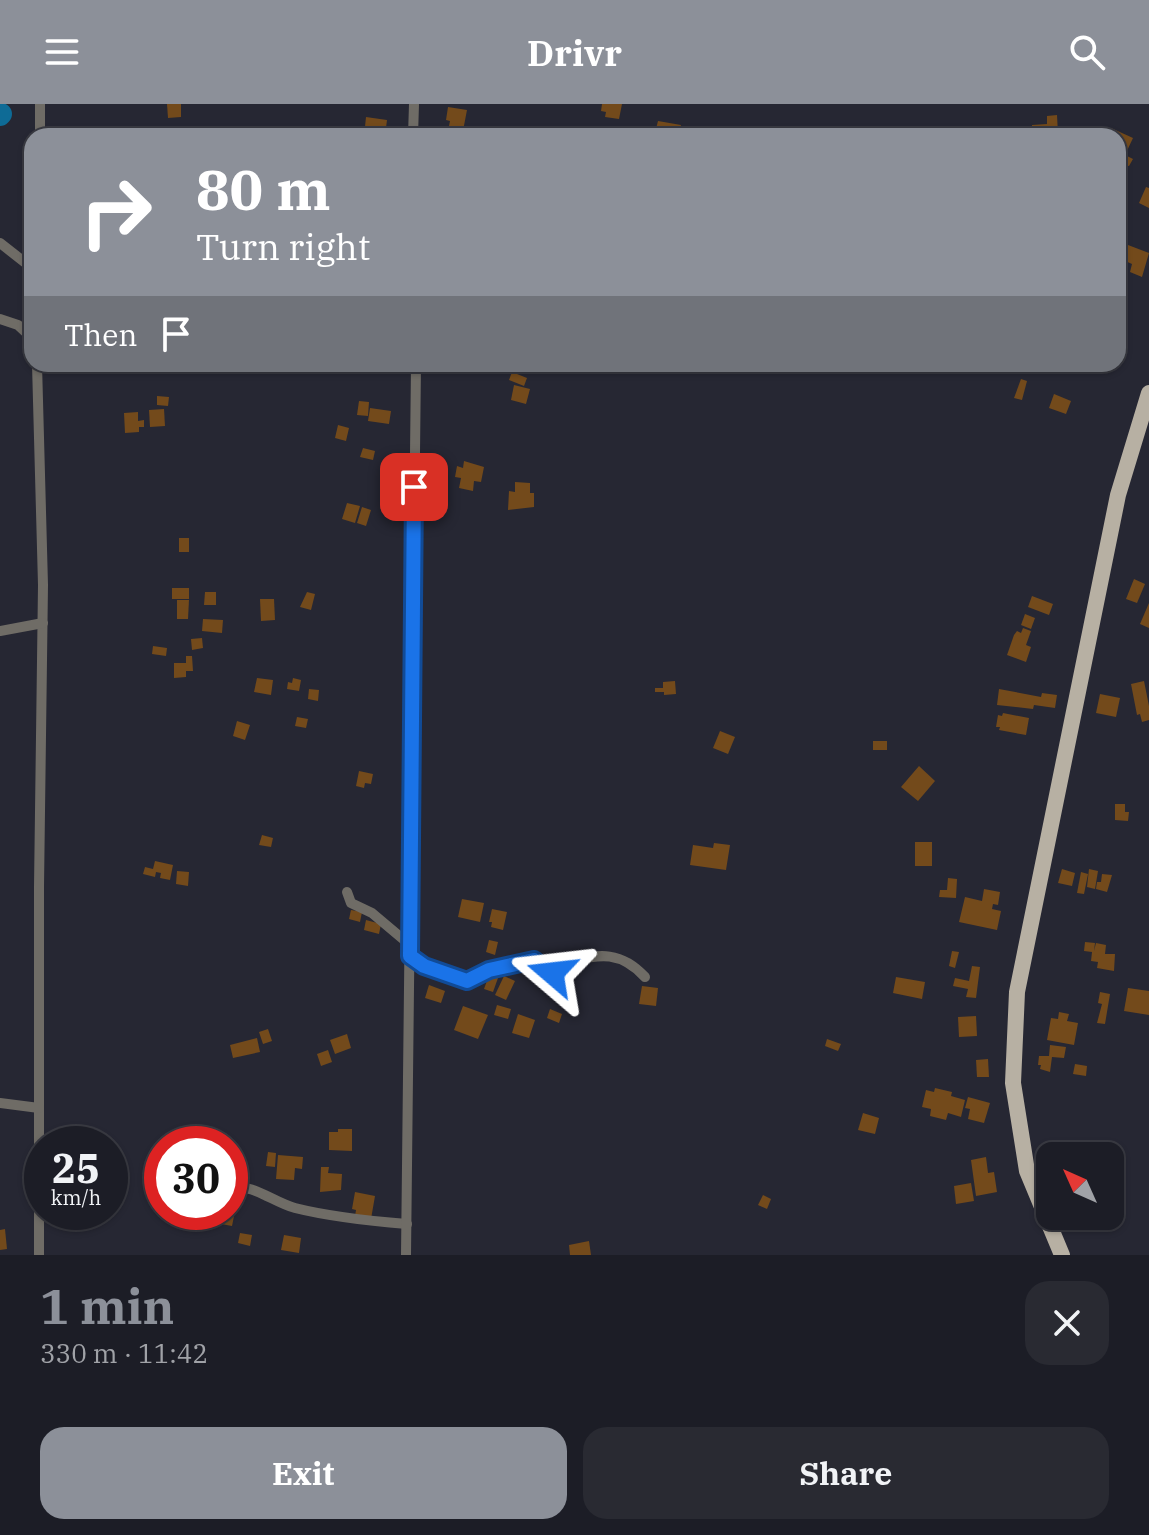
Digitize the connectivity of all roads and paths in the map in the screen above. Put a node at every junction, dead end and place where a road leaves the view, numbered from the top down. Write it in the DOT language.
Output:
graph roads {
  1 [pos="40,104"];
  2 [pos="414,104"];
  3 [pos="40,128"];
  4 [pos="413,128"];
  5 [pos="0,243"];
  6 [pos="24,262"];
  7 [pos="0,319"];
  8 [pos="24,331"];
  9 [pos="37,372"];
  10 [pos="416,372"];
  11 [pos="1149,393"];
  12 [pos="43,623"];
  13 [pos="0,631"];
  14 [pos="347,892"];
  15 [pos="410,951"];
  16 [pos="541,965"];
  17 [pos="552,973"];
  18 [pos="645,977"];
  19 [pos="0,1103"];
  20 [pos="39,1108"];
  21 [pos="248,1189"];
  22 [pos="407,1224"];
  23 [pos="39,1255"];
  24 [pos="406,1255"];
  25 [pos="1062,1255"];
  1 -- 3 [label="street"];
  2 -- 4 [label="street"];
  5 -- 6 [label="street"];
  7 -- 8 [label="street"];
  9 -- 12 [label="street"];
  10 -- 15 [label="street"];
  11 -- 25 [label="main road"];
  12 -- 13 [label="street"];
  12 -- 20 [label="street"];
  14 -- 15 [label="street"];
  15 -- 16 [label="street"];
  15 -- 22 [label="street"];
  16 -- 17 [label="street"];
  16 -- 18 [label="street"];
  19 -- 20 [label="street"];
  20 -- 23 [label="street"];
  21 -- 22 [label="street"];
  22 -- 24 [label="street"];
}
